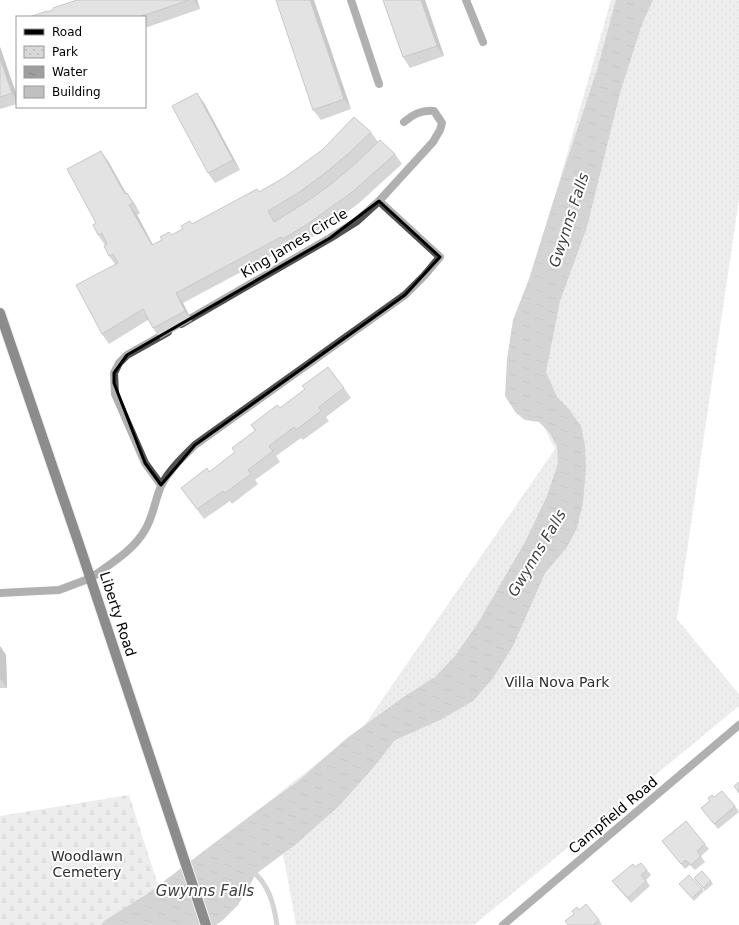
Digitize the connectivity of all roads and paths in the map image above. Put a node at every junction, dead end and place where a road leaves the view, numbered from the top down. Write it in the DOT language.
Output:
graph roads {
  1 [pos="351,0"];
  2 [pos="466,0"];
  3 [pos="483,42"];
  4 [pos="379,84"];
  5 [pos="404,122"];
  6 [pos="379,201"];
  7 [pos="0,313"];
  8 [pos="162,485"];
  9 [pos="91,578"];
  10 [pos="0,593"];
  11 [pos="739,726"];
  12 [pos="206,925"];
  13 [pos="503,925"];
  1 -- 4 [label="street"];
  2 -- 3 [label="street"];
  5 -- 6 [label="street, King James Circle"];
  6 -- 8 [label="street, King James Circle"];
  6 -- 8 [label="street"];
  7 -- 9 [label="main road, Liberty Road"];
  8 -- 9 [label="street"];
  9 -- 10 [label="street"];
  9 -- 12 [label="main road, Liberty Road"];
  11 -- 13 [label="street, Campfield Road"];
}
